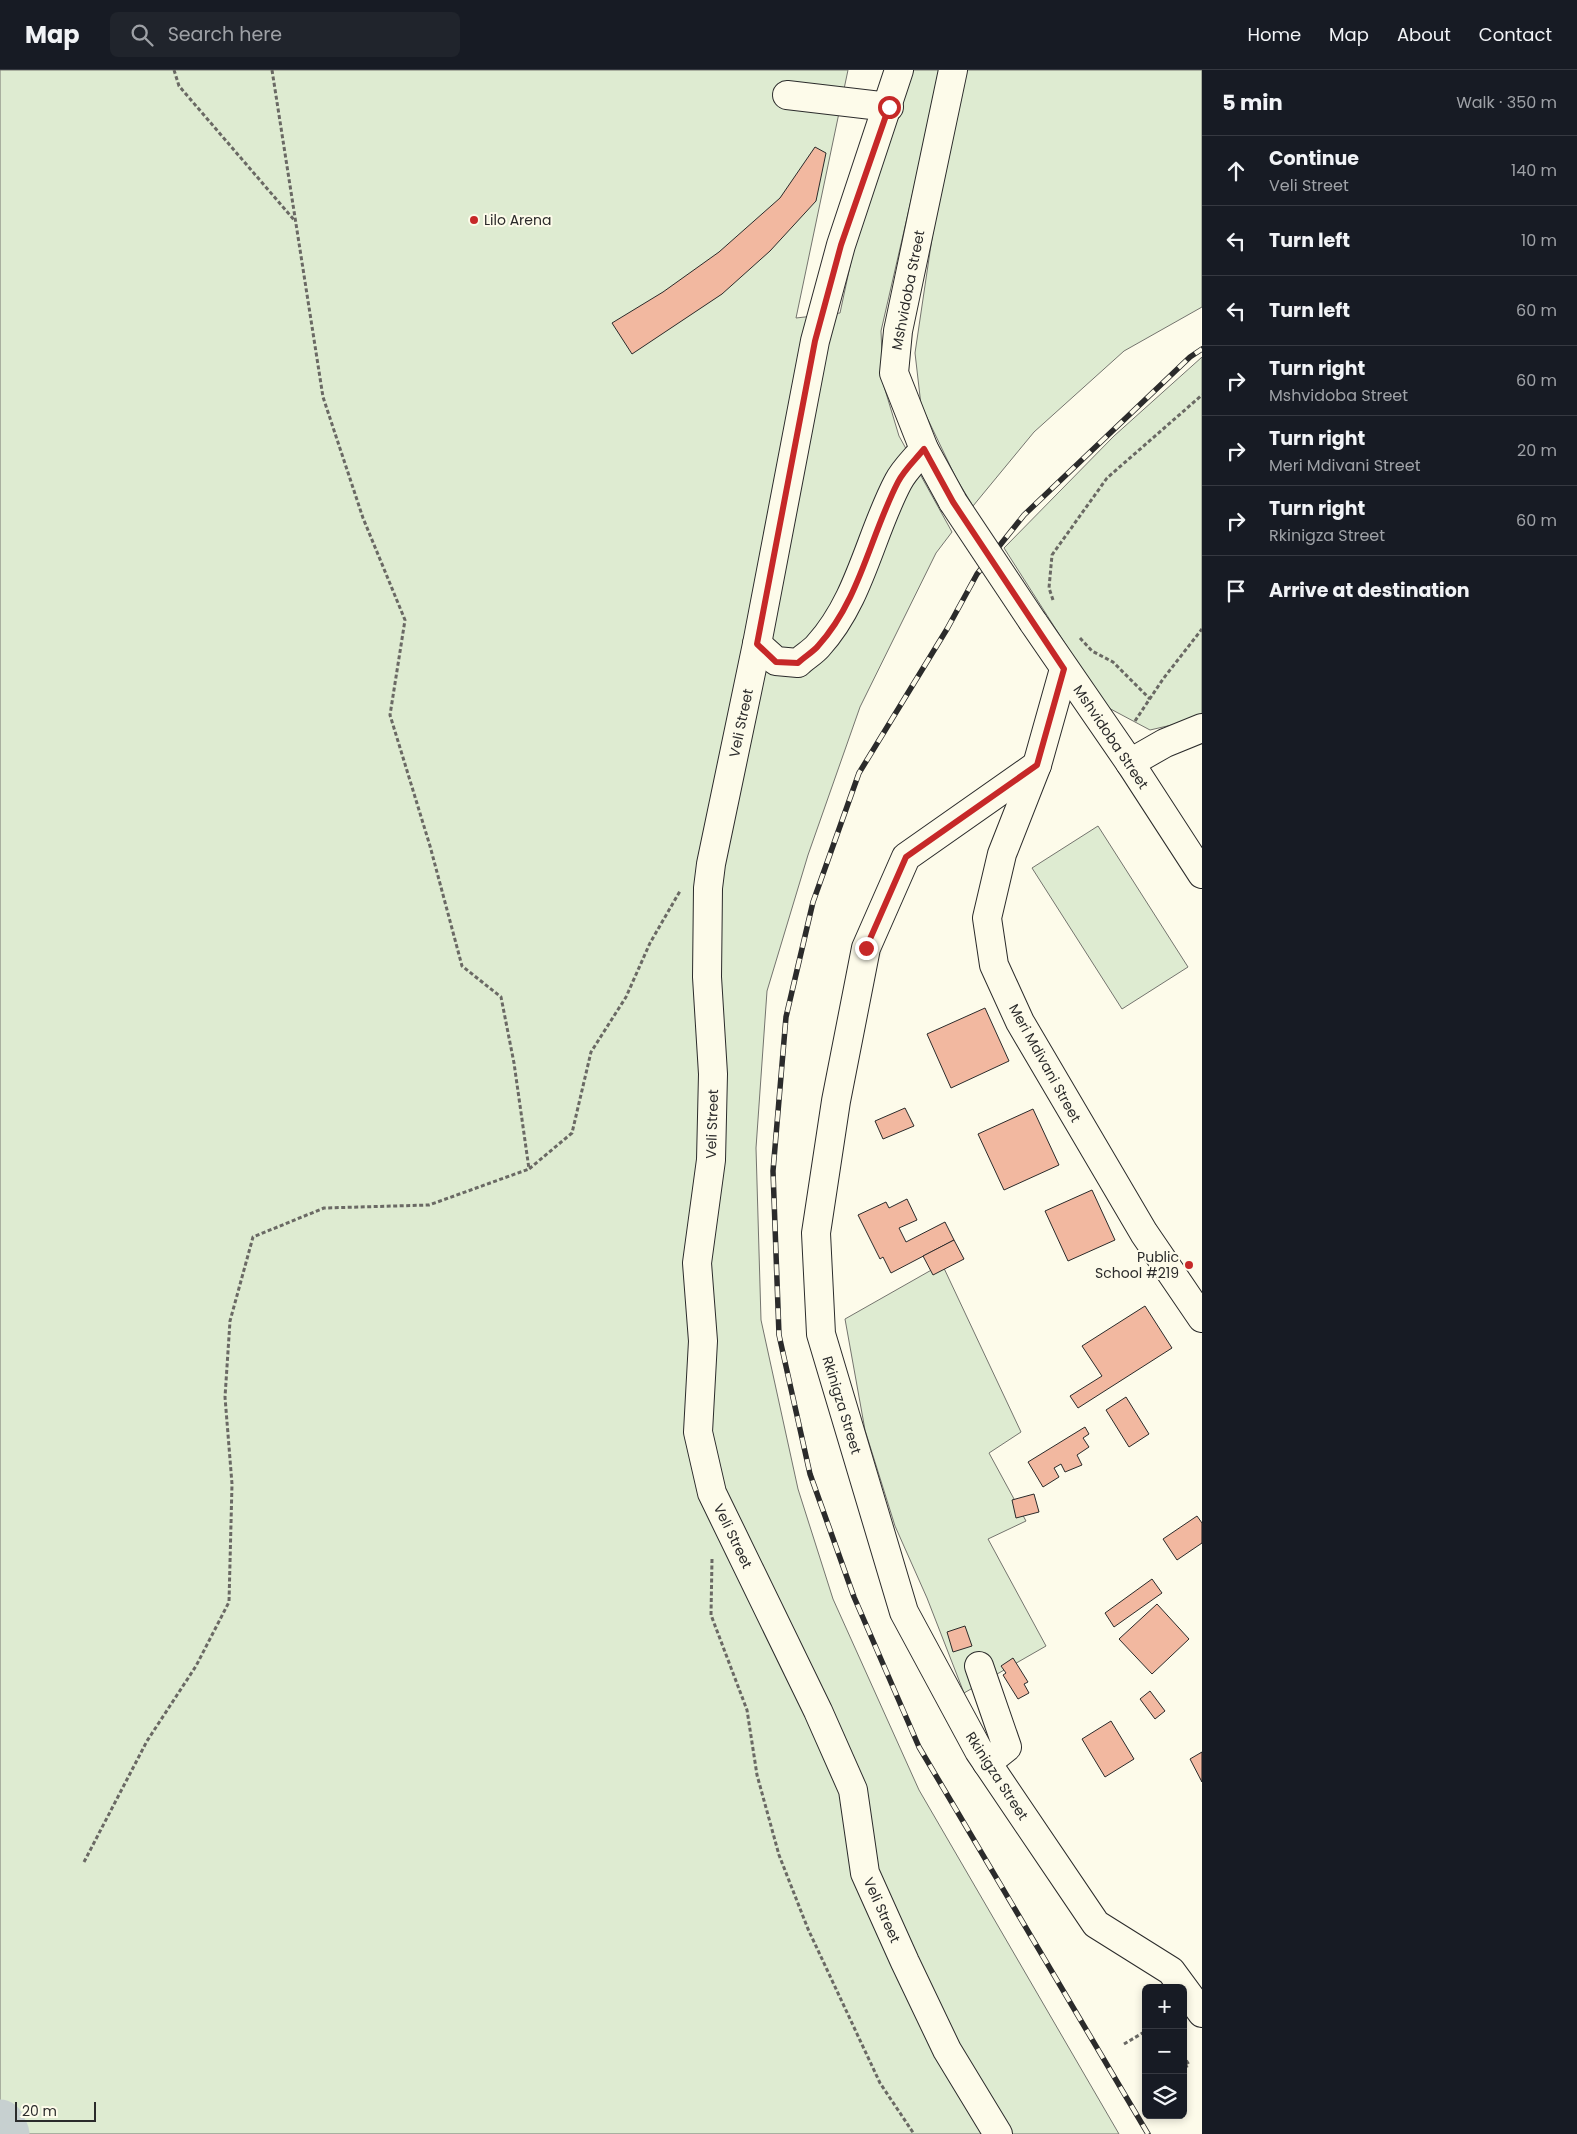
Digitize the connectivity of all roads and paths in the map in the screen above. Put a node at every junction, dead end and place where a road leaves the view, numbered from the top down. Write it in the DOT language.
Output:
graph roads {
  1 [pos="174,70"];
  2 [pos="272,70"];
  3 [pos="900,70"];
  4 [pos="953,70"];
  5 [pos="786,95"];
  6 [pos="889,107"];
  7 [pos="296,221"];
  8 [pos="1202,395"];
  9 [pos="924,449"];
  10 [pos="1056,608"];
  11 [pos="1202,629"];
  12 [pos="1079,637"];
  13 [pos="757,644"];
  14 [pos="1064,669"];
  15 [pos="1150,699"];
  16 [pos="1202,728"];
  17 [pos="1124,754"];
  18 [pos="1037,765"];
  19 [pos="711,864"];
  20 [pos="1202,874"];
  21 [pos="529,1169"];
  22 [pos="1202,1318"];
  23 [pos="712,1550"];
  24 [pos="979,1666"];
  25 [pos="987,1763"];
  26 [pos="84,1862"];
  27 [pos="1202,2013"];
  28 [pos="1142,2033"];
  29 [pos="1124,2044"];
  30 [pos="914,2134"];
  31 [pos="998,2134"];
  1 -- 7 [label="path"];
  2 -- 7 [label="path"];
  3 -- 6 [label="street, Veli Street"];
  4 -- 9 [label="street, Mshvidoba Street"];
  5 -- 6 [label="street"];
  6 -- 13 [label="street, Veli Street"];
  7 -- 21 [label="path"];
  8 -- 10 [label="path"];
  9 -- 13 [label="street"];
  9 -- 14 [label="street, Mshvidoba Street, bridge"];
  11 -- 15 [label="path"];
  12 -- 15 [label="path"];
  13 -- 19 [label="street, Veli Street"];
  14 -- 17 [label="street, Mshvidoba Street"];
  14 -- 18 [label="street, Meri Mdivani Street"];
  15 -- 17 [label="path"];
  16 -- 17 [label="street"];
  17 -- 20 [label="street, Mshvidoba Street"];
  18 -- 22 [label="street, Meri Mdivani Street"];
  18 -- 25 [label="street, Rkinigza Street"];
  19 -- 21 [label="path"];
  19 -- 31 [label="street, Veli Street"];
  21 -- 26 [label="path"];
  23 -- 30 [label="path"];
  24 -- 25 [label="street"];
  25 -- 27 [label="street, Rkinigza Street"];
  28 -- 29 [label="path"];
}
